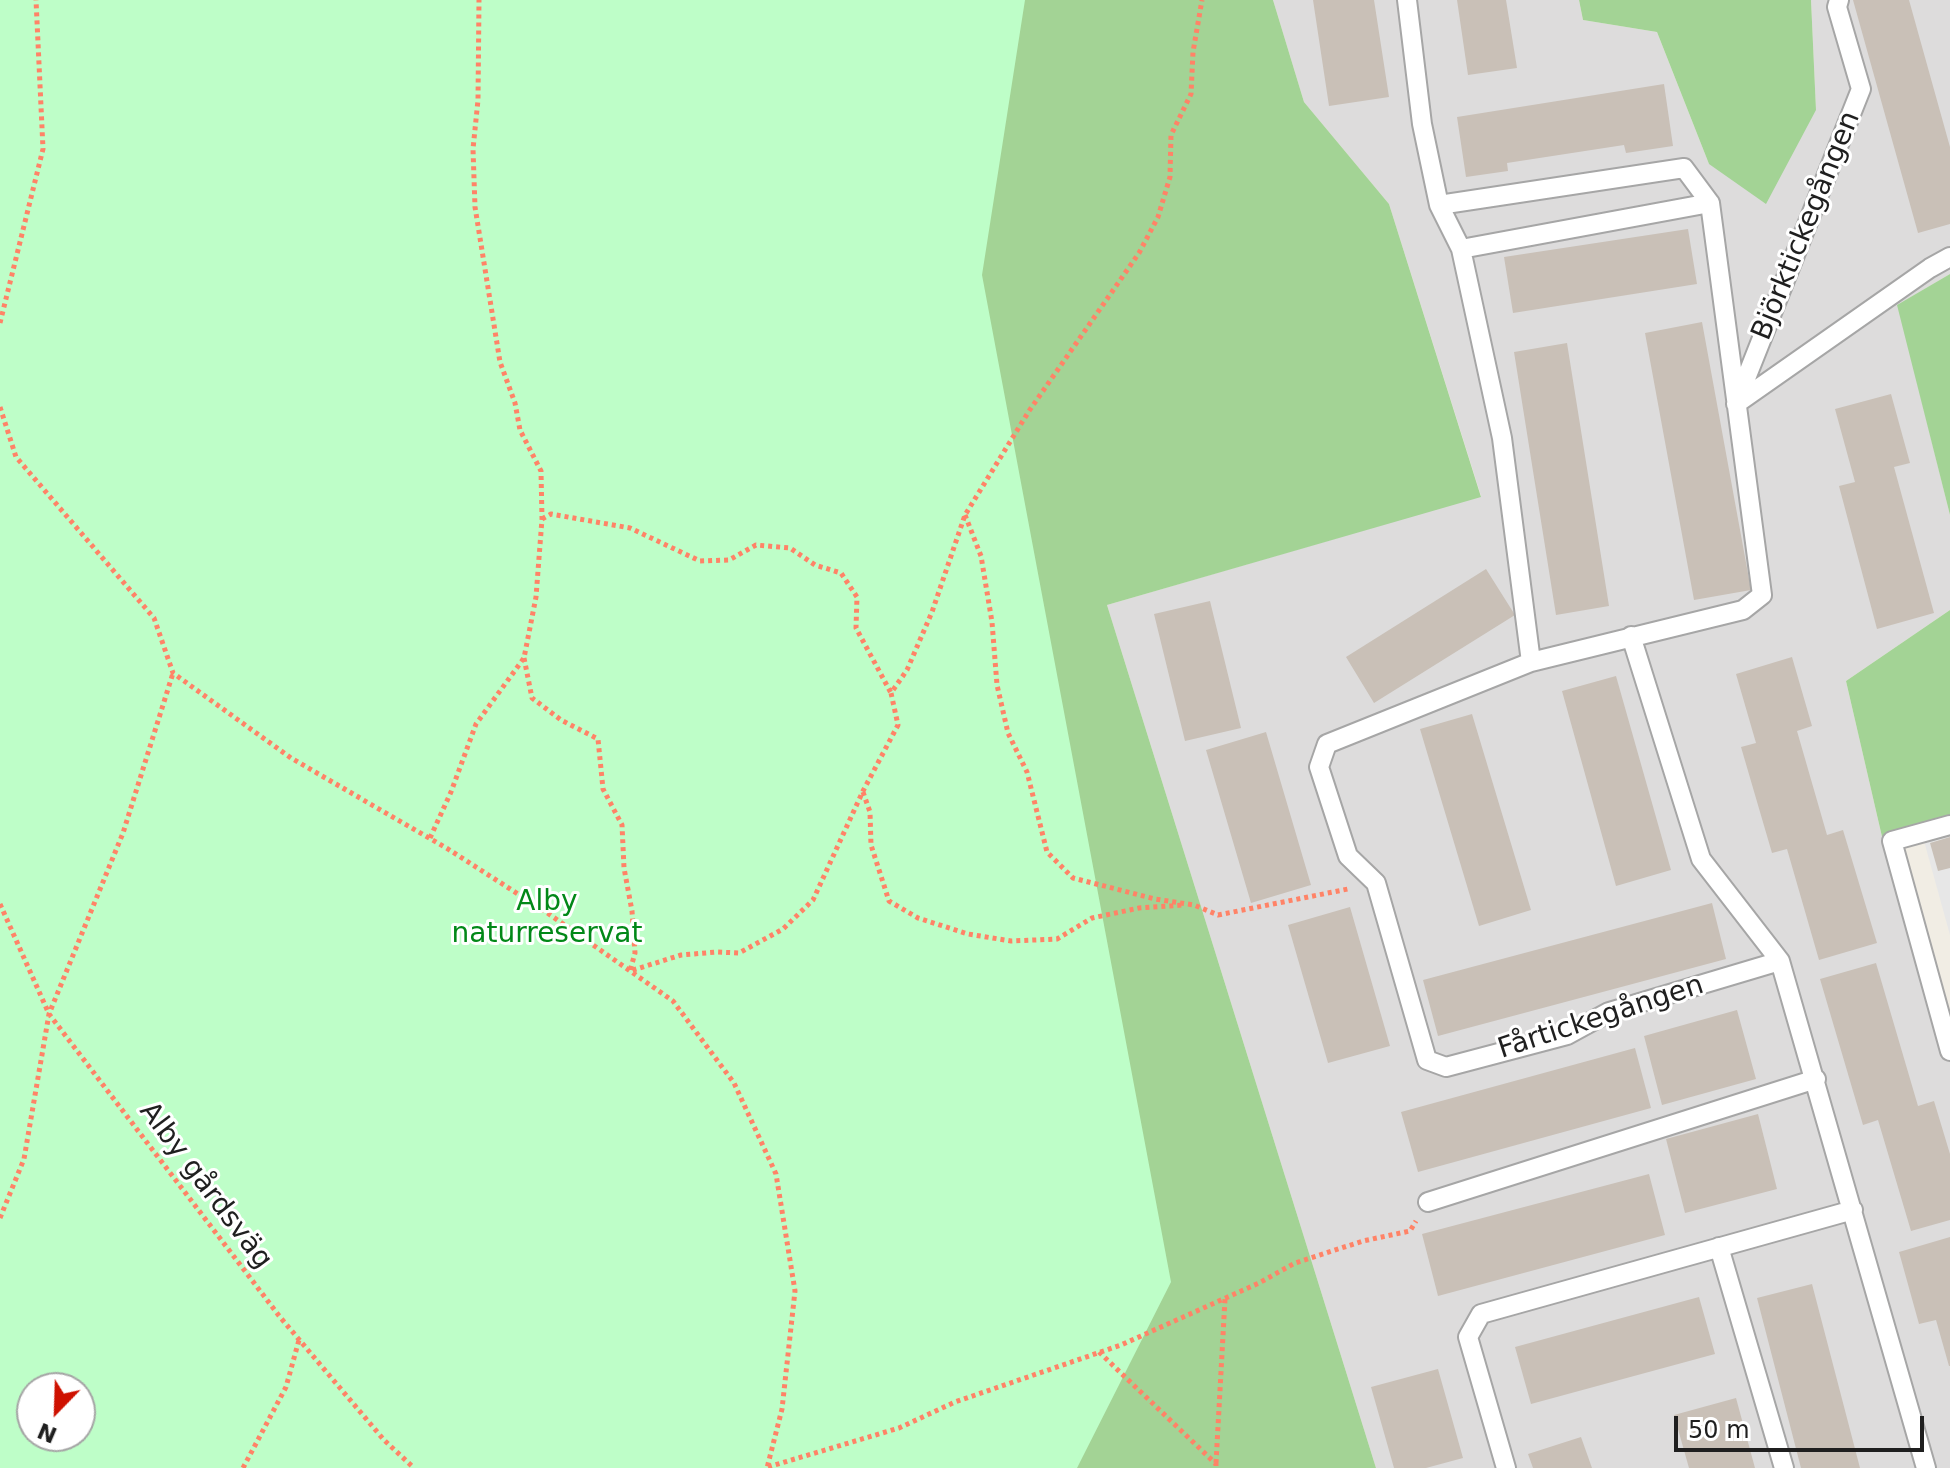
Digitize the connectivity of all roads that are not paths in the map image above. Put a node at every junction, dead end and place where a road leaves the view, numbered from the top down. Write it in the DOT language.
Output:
graph roads {
  1 [pos="1407,0"];
  2 [pos="1839,0"];
  3 [pos="1710,203"];
  4 [pos="1439,205"];
  5 [pos="1461,249"];
  6 [pos="1950,257"];
  7 [pos="1736,404"];
  8 [pos="1631,636"];
  9 [pos="1531,662"];
  10 [pos="1327,744"];
  11 [pos="1950,825"];
  12 [pos="1780,961"];
  13 [pos="1950,1051"];
  14 [pos="1816,1079"];
  15 [pos="1428,1202"];
  16 [pos="1853,1210"];
  17 [pos="1719,1247"];
  18 [pos="1506,1468"];
  19 [pos="1784,1468"];
  20 [pos="1926,1468"];
  1 -- 4 [label="lane"];
  2 -- 7 [label="lane, Björktickegången"];
  3 -- 4 [label="lane, Björktickegången"];
  3 -- 5 [label="lane"];
  3 -- 7 [label="lane, Björktickegången"];
  4 -- 5 [label="lane"];
  5 -- 9 [label="lane"];
  6 -- 7 [label="lane"];
  7 -- 8 [label="lane, Björktickegången"];
  8 -- 9 [label="lane, Björktickegången"];
  8 -- 12 [label="lane"];
  9 -- 10 [label="lane, Björktickegången"];
  10 -- 12 [label="lane, Fårtickegången"];
  11 -- 13 [label="lane"];
  12 -- 14 [label="lane"];
  14 -- 15 [label="lane"];
  14 -- 16 [label="lane"];
  16 -- 17 [label="lane"];
  16 -- 20 [label="lane"];
  17 -- 18 [label="lane"];
  17 -- 19 [label="lane"];
}
